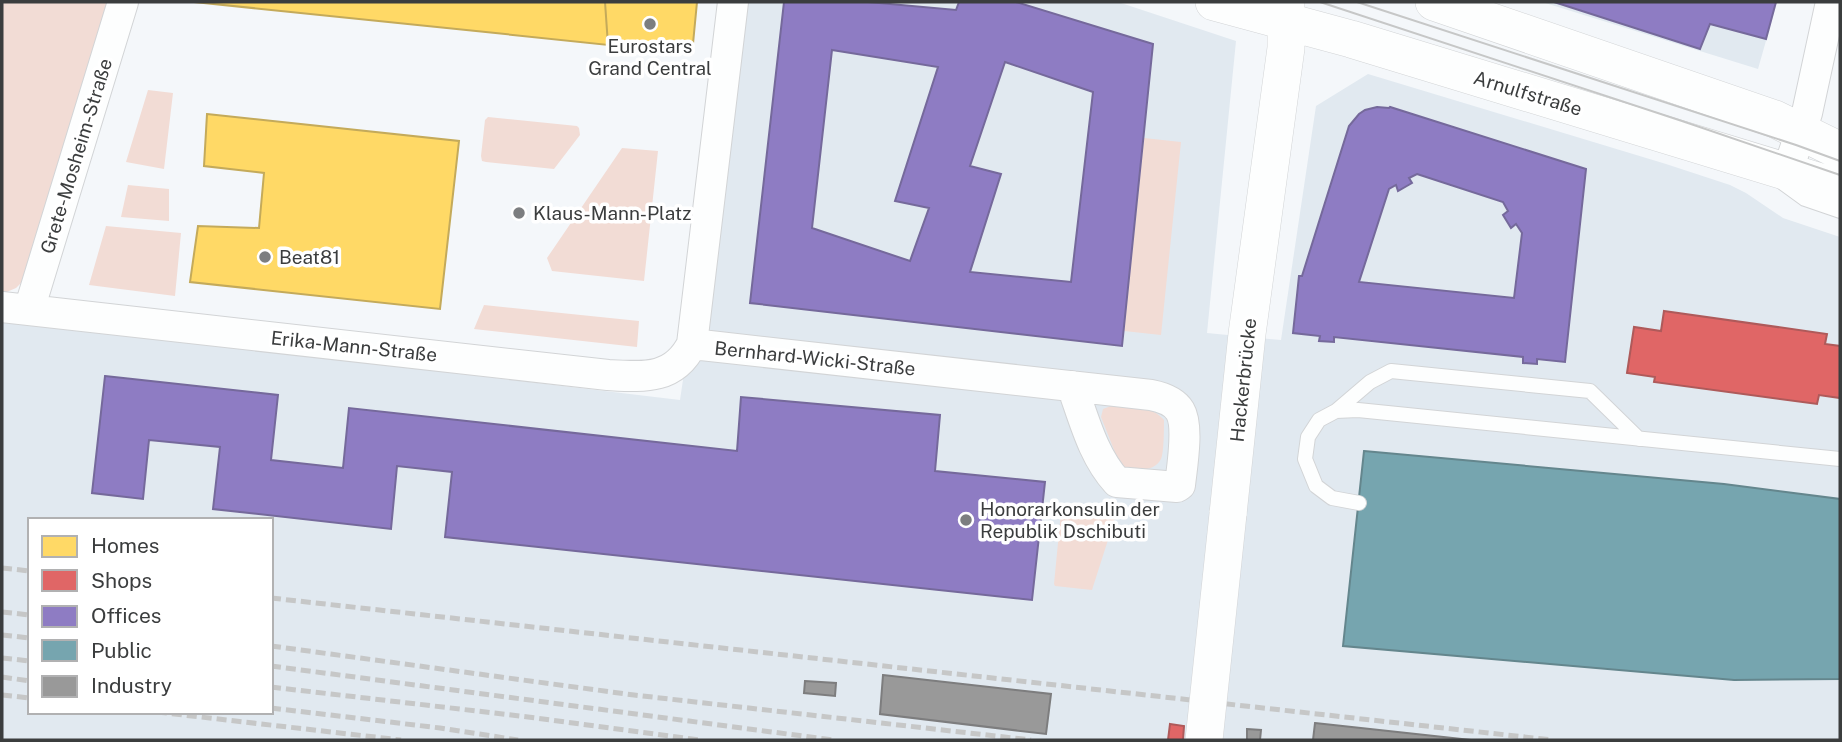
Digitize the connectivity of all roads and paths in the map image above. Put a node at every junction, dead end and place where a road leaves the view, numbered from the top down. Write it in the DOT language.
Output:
graph roads {
  1 [pos="123,2"];
  2 [pos="733,2"];
  3 [pos="1214,2"];
  4 [pos="1434,2"];
  5 [pos="1831,2"];
  6 [pos="1286,11"];
  7 [pos="1800,132"];
  8 [pos="1840,151"];
  9 [pos="1743,159"];
  10 [pos="1787,173"];
  11 [pos="1840,188"];
  12 [pos="1840,211"];
  13 [pos="16,309"];
  14 [pos="692,344"];
  15 [pos="1072,386"];
  16 [pos="1336,411"];
  17 [pos="1639,439"];
  18 [pos="1840,459"];
  19 [pos="1359,503"];
  20 [pos="1204,740"];
  1 -- 13 [label="street, Grete-Mosheim-Straße"];
  2 -- 14 [label="street, Bernhard-Wicki-Straße"];
  3 -- 6 [label="street, Arnulfstraße"];
  4 -- 7 [label="street"];
  5 -- 7 [label="street"];
  6 -- 9 [label="street, Arnulfstraße"];
  6 -- 20 [label="street, Hackerbrücke, bridge"];
  7 -- 8 [label="street"];
  7 -- 10 [label="street"];
  9 -- 10 [label="street, Arnulfstraße"];
  9 -- 12 [label="lane"];
  10 -- 11 [label="street, Arnulfstraße"];
  13 -- 14 [label="street, Erika-Mann-Straße"];
  14 -- 15 [label="street, Bernhard-Wicki-Straße"];
  16 -- 17 [label="lane"];
  16 -- 17 [label="lane"];
  16 -- 19 [label="lane"];
  17 -- 18 [label="lane"];
}
